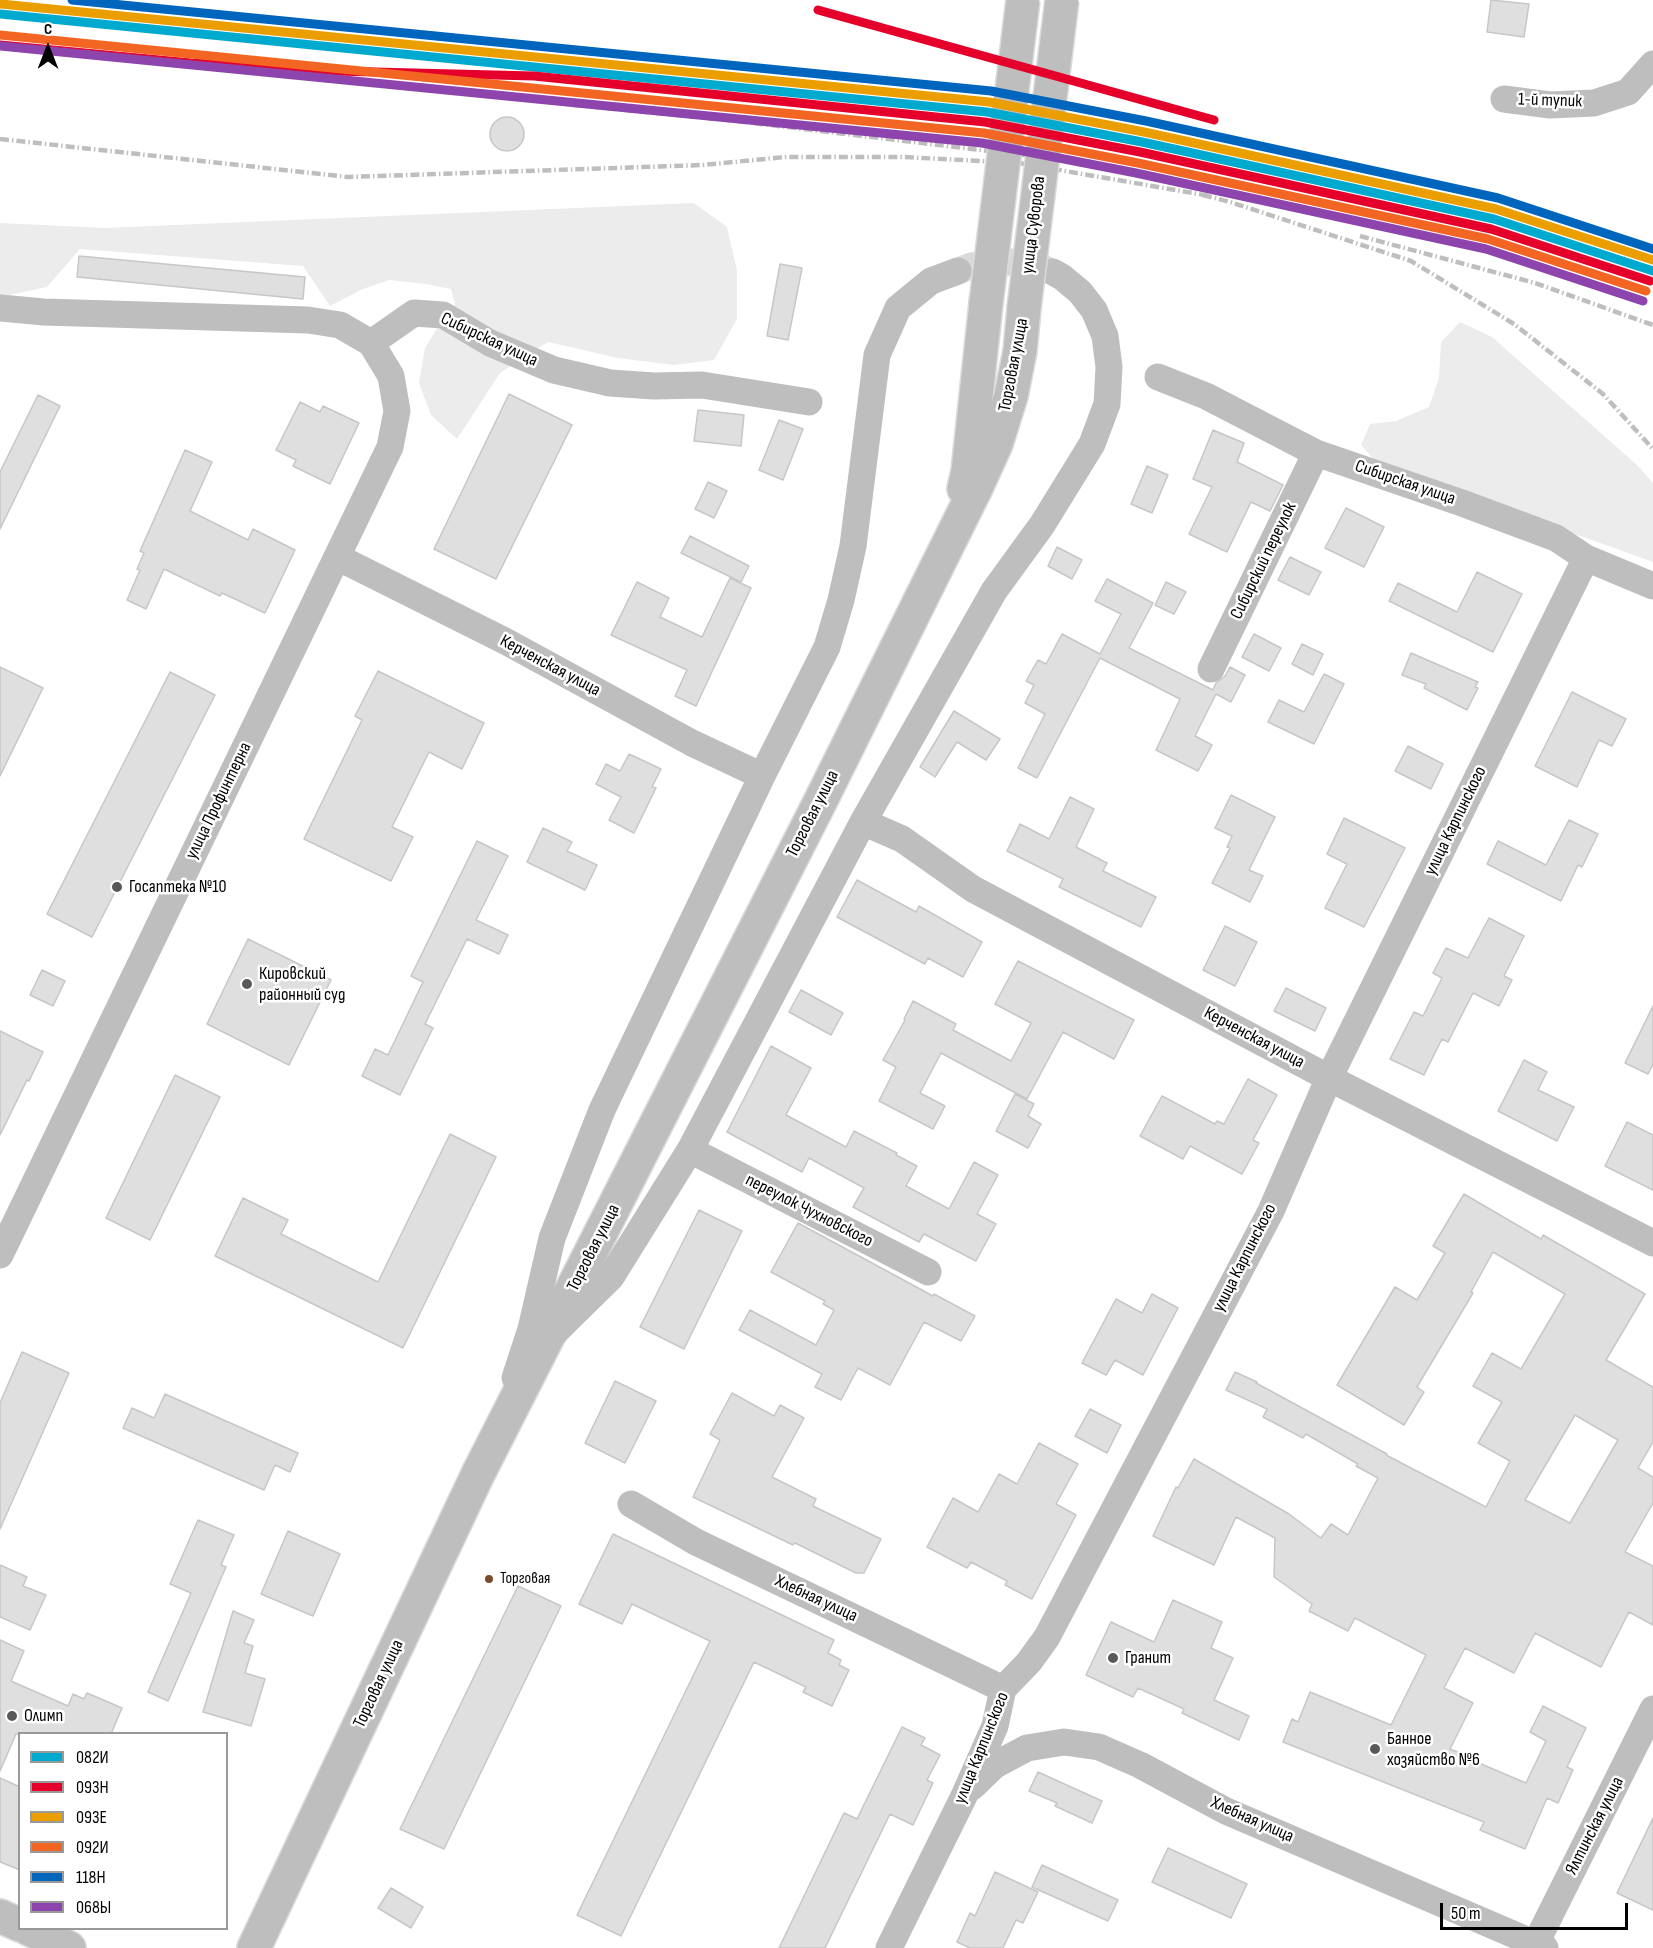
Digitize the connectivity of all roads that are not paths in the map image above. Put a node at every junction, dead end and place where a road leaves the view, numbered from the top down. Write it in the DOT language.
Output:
graph roads {
  1 [pos="1023,0"];
  2 [pos="1062,0"];
  3 [pos="1653,64"];
  4 [pos="1504,99"];
  5 [pos="958,271"];
  6 [pos="1053,272"];
  7 [pos="0,308"];
  8 [pos="1024,308"];
  9 [pos="370,342"];
  10 [pos="1158,377"];
  11 [pos="809,402"];
  12 [pos="1316,453"];
  13 [pos="943,552"];
  14 [pos="337,557"];
  15 [pos="1586,558"];
  16 [pos="1653,586"];
  17 [pos="1211,669"];
  18 [pos="762,776"];
  19 [pos="863,822"];
  20 [pos="1329,1078"];
  21 [pos="690,1150"];
  22 [pos="1653,1243"];
  23 [pos="0,1255"];
  24 [pos="928,1272"];
  25 [pos="546,1342"];
  26 [pos="492,1447"];
  27 [pos="631,1504"];
  28 [pos="1004,1689"];
  29 [pos="1653,1709"];
  30 [pos="965,1794"];
  31 [pos="0,1916"];
  32 [pos="18,1924"];
  33 [pos="29,1930"];
  34 [pos="1541,1946"];
  35 [pos="69,1948"];
  36 [pos="254,1948"];
  37 [pos="889,1948"];
  1 -- 13 [label="main road, Торговая улица, bridge"];
  2 -- 8 [label="main road, улица Суворова, bridge"];
  3 -- 4 [label="street, 1-й тупик"];
  5 -- 18 [label="street"];
  6 -- 19 [label="street"];
  7 -- 9 [label="street"];
  8 -- 13 [label="main road, Торговая улица"];
  9 -- 11 [label="street, Сибирская улица"];
  9 -- 14 [label="street, улица Профинтерна"];
  10 -- 12 [label="street, Сибирская улица"];
  12 -- 15 [label="street, Сибирская улица"];
  12 -- 17 [label="street, Сибирский переулок"];
  13 -- 25 [label="main road, Торговая улица"];
  14 -- 18 [label="street, Керченская улица"];
  14 -- 23 [label="street, улица Профинтерна"];
  15 -- 16 [label="street, Сибирская улица"];
  15 -- 20 [label="street, улица Карпинского"];
  18 -- 26 [label="street"];
  19 -- 20 [label="street, Керченская улица"];
  19 -- 21 [label="street"];
  20 -- 22 [label="street, Керченская улица"];
  20 -- 28 [label="street, улица Карпинского"];
  21 -- 24 [label="street, переулок Чухновского"];
  21 -- 25 [label="street"];
  25 -- 26 [label="main road, Торговая улица"];
  26 -- 36 [label="main road, Торговая улица"];
  27 -- 28 [label="street, Хлебная улица"];
  28 -- 30 [label="street, улица Карпинского"];
  29 -- 34 [label="street, Ялтинская улица"];
  30 -- 34 [label="street, Хлебная улица"];
  30 -- 37 [label="street, улица Карпинского"];
  31 -- 32 [label="main road"];
  33 -- 35 [label="main road"];
}
